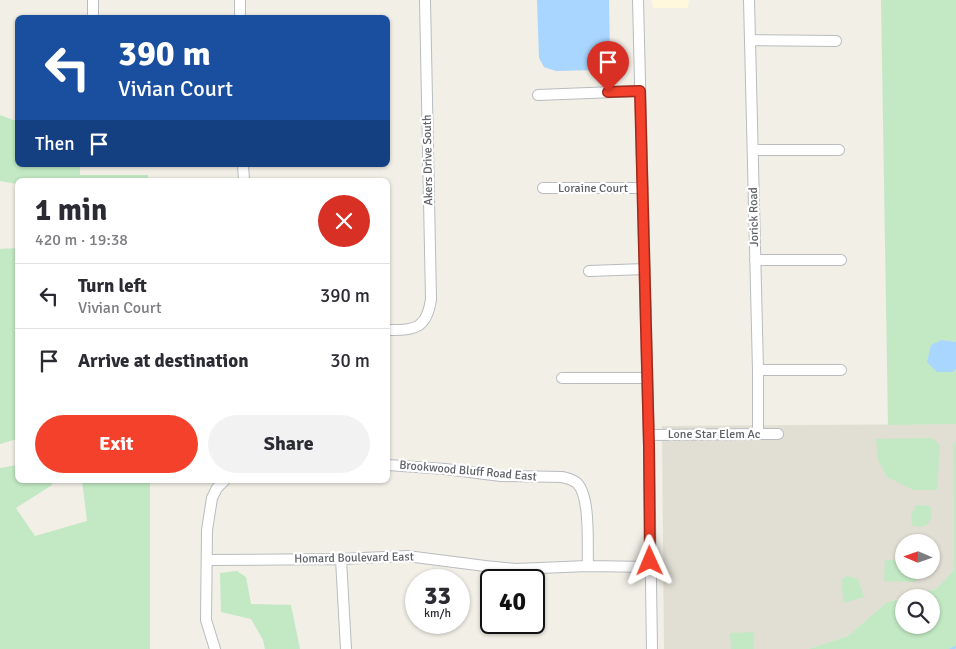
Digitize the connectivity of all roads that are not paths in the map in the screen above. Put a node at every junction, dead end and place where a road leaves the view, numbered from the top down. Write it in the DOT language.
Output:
graph roads {
  1 [pos="93,0"];
  2 [pos="240,0"];
  3 [pos="425,0"];
  4 [pos="638,0"];
  5 [pos="749,0"];
  6 [pos="93,15"];
  7 [pos="240,15"];
  8 [pos="750,40"];
  9 [pos="836,40"];
  10 [pos="640,91"];
  11 [pos="538,95"];
  12 [pos="753,150"];
  13 [pos="839,150"];
  14 [pos="543,188"];
  15 [pos="643,188"];
  16 [pos="755,260"];
  17 [pos="841,260"];
  18 [pos="645,269"];
  19 [pos="589,271"];
  20 [pos="390,330"];
  21 [pos="758,370"];
  22 [pos="841,370"];
  23 [pos="562,378"];
  24 [pos="647,378"];
  25 [pos="758,434"];
  26 [pos="778,434"];
  27 [pos="649,435"];
  28 [pos="390,465"];
  29 [pos="222,483"];
  30 [pos="341,559"];
  31 [pos="207,560"];
  32 [pos="588,566"];
  33 [pos="650,567"];
  34 [pos="215,649"];
  35 [pos="346,649"];
  36 [pos="652,649"];
  1 -- 6 [label="street"];
  2 -- 7 [label="street"];
  3 -- 20 [label="street, Akers Drive South"];
  4 -- 10 [label="street"];
  5 -- 8 [label="street, Jorick Road"];
  8 -- 9 [label="street"];
  8 -- 12 [label="street, Jorick Road"];
  10 -- 11 [label="street"];
  10 -- 15 [label="street"];
  12 -- 13 [label="street"];
  12 -- 16 [label="street, Jorick Road"];
  14 -- 15 [label="street, Loraine Court"];
  15 -- 18 [label="street"];
  16 -- 17 [label="street"];
  16 -- 21 [label="street, Jorick Road"];
  18 -- 19 [label="street"];
  18 -- 24 [label="street"];
  21 -- 22 [label="street"];
  21 -- 25 [label="street, Jorick Road"];
  23 -- 24 [label="street"];
  24 -- 27 [label="street"];
  25 -- 26 [label="street, Lone Star Elem Ac"];
  25 -- 27 [label="street, Lone Star Elem Ac"];
  27 -- 33 [label="street"];
  28 -- 32 [label="street, Brookwood Bluff Road East"];
  29 -- 31 [label="street"];
  30 -- 31 [label="street, Homard Boulevard East"];
  30 -- 32 [label="street, Homard Boulevard East"];
  30 -- 35 [label="street"];
  31 -- 34 [label="street"];
  32 -- 33 [label="street, Homard Boulevard East"];
  33 -- 36 [label="street"];
}
